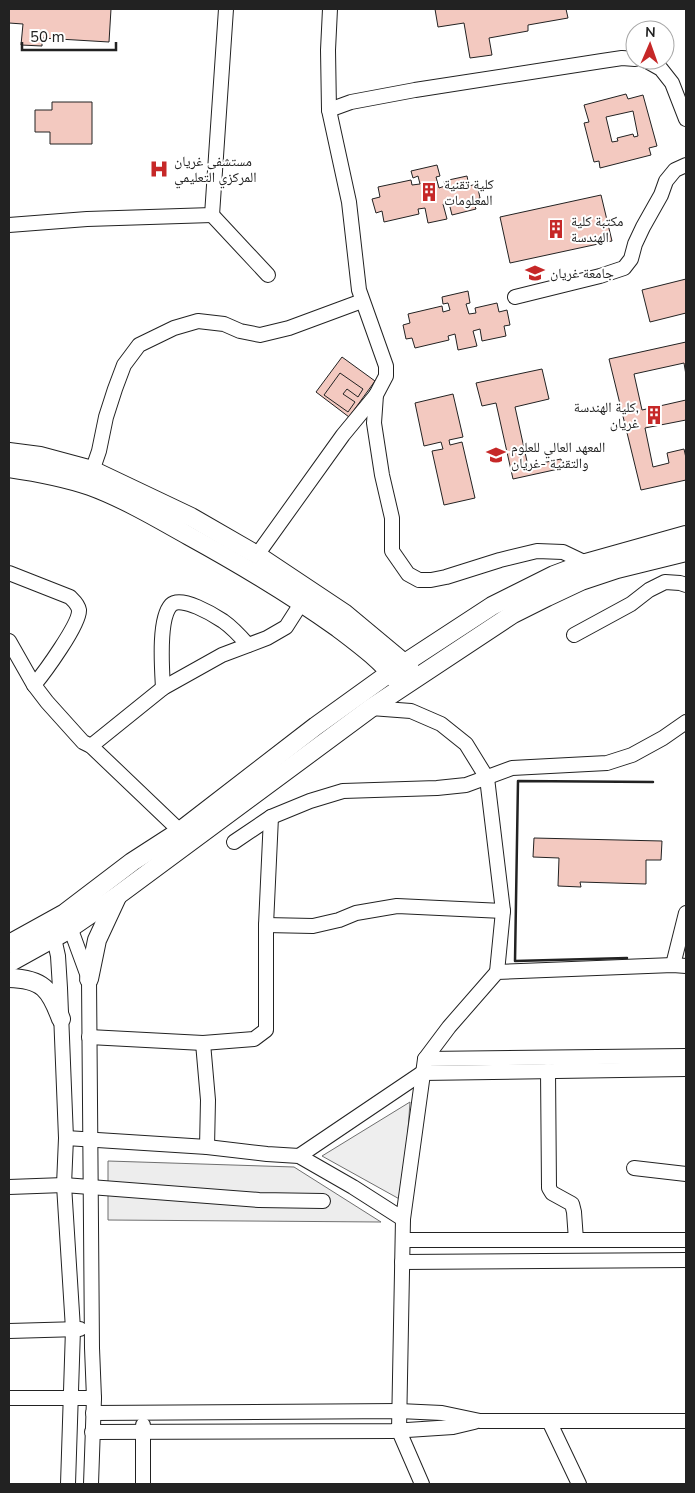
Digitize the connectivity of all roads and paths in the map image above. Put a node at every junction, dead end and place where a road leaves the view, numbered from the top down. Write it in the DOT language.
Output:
graph roads {
  1 [pos="226,9"];
  2 [pos="330,9"];
  3 [pos="625,58"];
  4 [pos="662,70"];
  5 [pos="330,110"];
  6 [pos="686,119"];
  7 [pos="686,165"];
  8 [pos="212,215"];
  9 [pos="9,225"];
  10 [pos="268,275"];
  11 [pos="515,297"];
  12 [pos="362,301"];
  13 [pos="376,395"];
  14 [pos="9,452"];
  15 [pos="9,468"];
  16 [pos="90,477"];
  17 [pos="686,535"];
  18 [pos="686,552"];
  19 [pos="257,555"];
  20 [pos="586,562"];
  21 [pos="9,573"];
  22 [pos="686,585"];
  23 [pos="302,602"];
  24 [pos="574,635"];
  25 [pos="9,641"];
  26 [pos="248,645"];
  27 [pos="397,667"];
  28 [pos="409,682"];
  29 [pos="34,684"];
  30 [pos="162,688"];
  31 [pos="371,708"];
  32 [pos="686,722"];
  33 [pos="90,746"];
  34 [pos="487,778"];
  35 [pos="271,818"];
  36 [pos="180,831"];
  37 [pos="234,842"];
  38 [pos="117,896"];
  39 [pos="503,911"];
  40 [pos="686,913"];
  41 [pos="62,920"];
  42 [pos="266,926"];
  43 [pos="55,938"];
  44 [pos="9,944"];
  45 [pos="9,964"];
  46 [pos="680,966"];
  47 [pos="497,972"];
  48 [pos="9,978"];
  49 [pos="89,979"];
  50 [pos="61,1019"];
  51 [pos="89,1037"];
  52 [pos="204,1043"];
  53 [pos="686,1056"];
  54 [pos="425,1059"];
  55 [pos="686,1070"];
  56 [pos="548,1071"];
  57 [pos="422,1073"];
  58 [pos="66,1138"];
  59 [pos="90,1139"];
  60 [pos="207,1147"];
  61 [pos="299,1156"];
  62 [pos="634,1168"];
  63 [pos="686,1174"];
  64 [pos="64,1185"];
  65 [pos="9,1187"];
  66 [pos="91,1188"];
  67 [pos="323,1201"];
  68 [pos="403,1219"];
  69 [pos="404,1240"];
  70 [pos="576,1240"];
  71 [pos="686,1240"];
  72 [pos="686,1260"];
  73 [pos="402,1262"];
  74 [pos="92,1328"];
  75 [pos="73,1329"];
  76 [pos="9,1331"];
  77 [pos="71,1397"];
  78 [pos="9,1398"];
  79 [pos="94,1398"];
  80 [pos="399,1411"];
  81 [pos="144,1412"];
  82 [pos="93,1413"];
  83 [pos="480,1421"];
  84 [pos="550,1421"];
  85 [pos="686,1421"];
  86 [pos="399,1431"];
  87 [pos="92,1432"];
  88 [pos="143,1432"];
  89 [pos="68,1484"];
  90 [pos="91,1484"];
  91 [pos="143,1484"];
  92 [pos="422,1484"];
  93 [pos="580,1484"];
  1 -- 8 [label="street"];
  2 -- 5 [label="street"];
  3 -- 5 [label="street"];
  4 -- 6 [label="street"];
  5 -- 12 [label="street"];
  7 -- 11 [label="street"];
  8 -- 9 [label="street"];
  8 -- 10 [label="street"];
  12 -- 13 [label="street"];
  12 -- 16 [label="street"];
  13 -- 19 [label="street"];
  13 -- 20 [label="street"];
  14 -- 16 [label="main road"];
  15 -- 16 [label="main road"];
  16 -- 19 [label="main road"];
  16 -- 23 [label="main road"];
  17 -- 20 [label="main road"];
  18 -- 28 [label="main road"];
  19 -- 27 [label="main road"];
  20 -- 27 [label="main road"];
  21 -- 29 [label="street"];
  22 -- 24 [label="street"];
  23 -- 26 [label="street"];
  23 -- 27 [label="main road"];
  25 -- 29 [label="street"];
  26 -- 30 [label="street"];
  26 -- 30 [label="street"];
  27 -- 28 [label="main road"];
  27 -- 36 [label="main road"];
  28 -- 31 [label="main road"];
  29 -- 33 [label="street"];
  30 -- 33 [label="street"];
  31 -- 34 [label="street"];
  31 -- 38 [label="main road"];
  32 -- 34 [label="street"];
  33 -- 36 [label="street"];
  34 -- 35 [label="street"];
  34 -- 39 [label="street"];
  35 -- 37 [label="street"];
  35 -- 42 [label="street"];
  36 -- 41 [label="main road"];
  38 -- 41 [label="main road"];
  38 -- 49 [label="main road"];
  39 -- 42 [label="street"];
  39 -- 47 [label="street"];
  40 -- 46 [label="street"];
  41 -- 43 [label="main road"];
  41 -- 44 [label="main road"];
  41 -- 49 [label="street"];
  42 -- 52 [label="street"];
  43 -- 45 [label="main road"];
  43 -- 50 [label="street"];
  46 -- 47 [label="street"];
  47 -- 54 [label="street"];
  48 -- 50 [label="main road"];
  49 -- 51 [label="street"];
  50 -- 58 [label="street"];
  51 -- 52 [label="street"];
  51 -- 59 [label="street"];
  52 -- 60 [label="street"];
  53 -- 54 [label="street"];
  54 -- 57 [label="street"];
  55 -- 56 [label="street"];
  56 -- 57 [label="street"];
  56 -- 70 [label="street"];
  57 -- 61 [label="street"];
  57 -- 68 [label="street"];
  58 -- 59 [label="street"];
  58 -- 64 [label="street"];
  59 -- 60 [label="street"];
  59 -- 66 [label="street"];
  60 -- 61 [label="street"];
  61 -- 68 [label="street"];
  62 -- 63 [label="street"];
  64 -- 65 [label="street"];
  64 -- 66 [label="street"];
  64 -- 75 [label="street"];
  66 -- 67 [label="street"];
  66 -- 74 [label="street"];
  68 -- 69 [label="street"];
  69 -- 70 [label="street"];
  69 -- 73 [label="street"];
  70 -- 71 [label="street"];
  72 -- 73 [label="street"];
  73 -- 80 [label="street"];
  74 -- 75 [label="street"];
  74 -- 79 [label="street"];
  75 -- 76 [label="street"];
  75 -- 77 [label="street"];
  77 -- 78 [label="street"];
  77 -- 79 [label="street"];
  77 -- 89 [label="street"];
  79 -- 82 [label="street"];
  80 -- 81 [label="street"];
  80 -- 83 [label="street"];
  80 -- 86 [label="street"];
  81 -- 82 [label="street"];
  81 -- 88 [label="street"];
  82 -- 87 [label="street"];
  83 -- 84 [label="street"];
  83 -- 86 [label="street"];
  84 -- 85 [label="street"];
  84 -- 93 [label="street"];
  86 -- 88 [label="street"];
  86 -- 92 [label="street"];
  87 -- 88 [label="street"];
  87 -- 90 [label="street"];
  88 -- 91 [label="street"];
}
